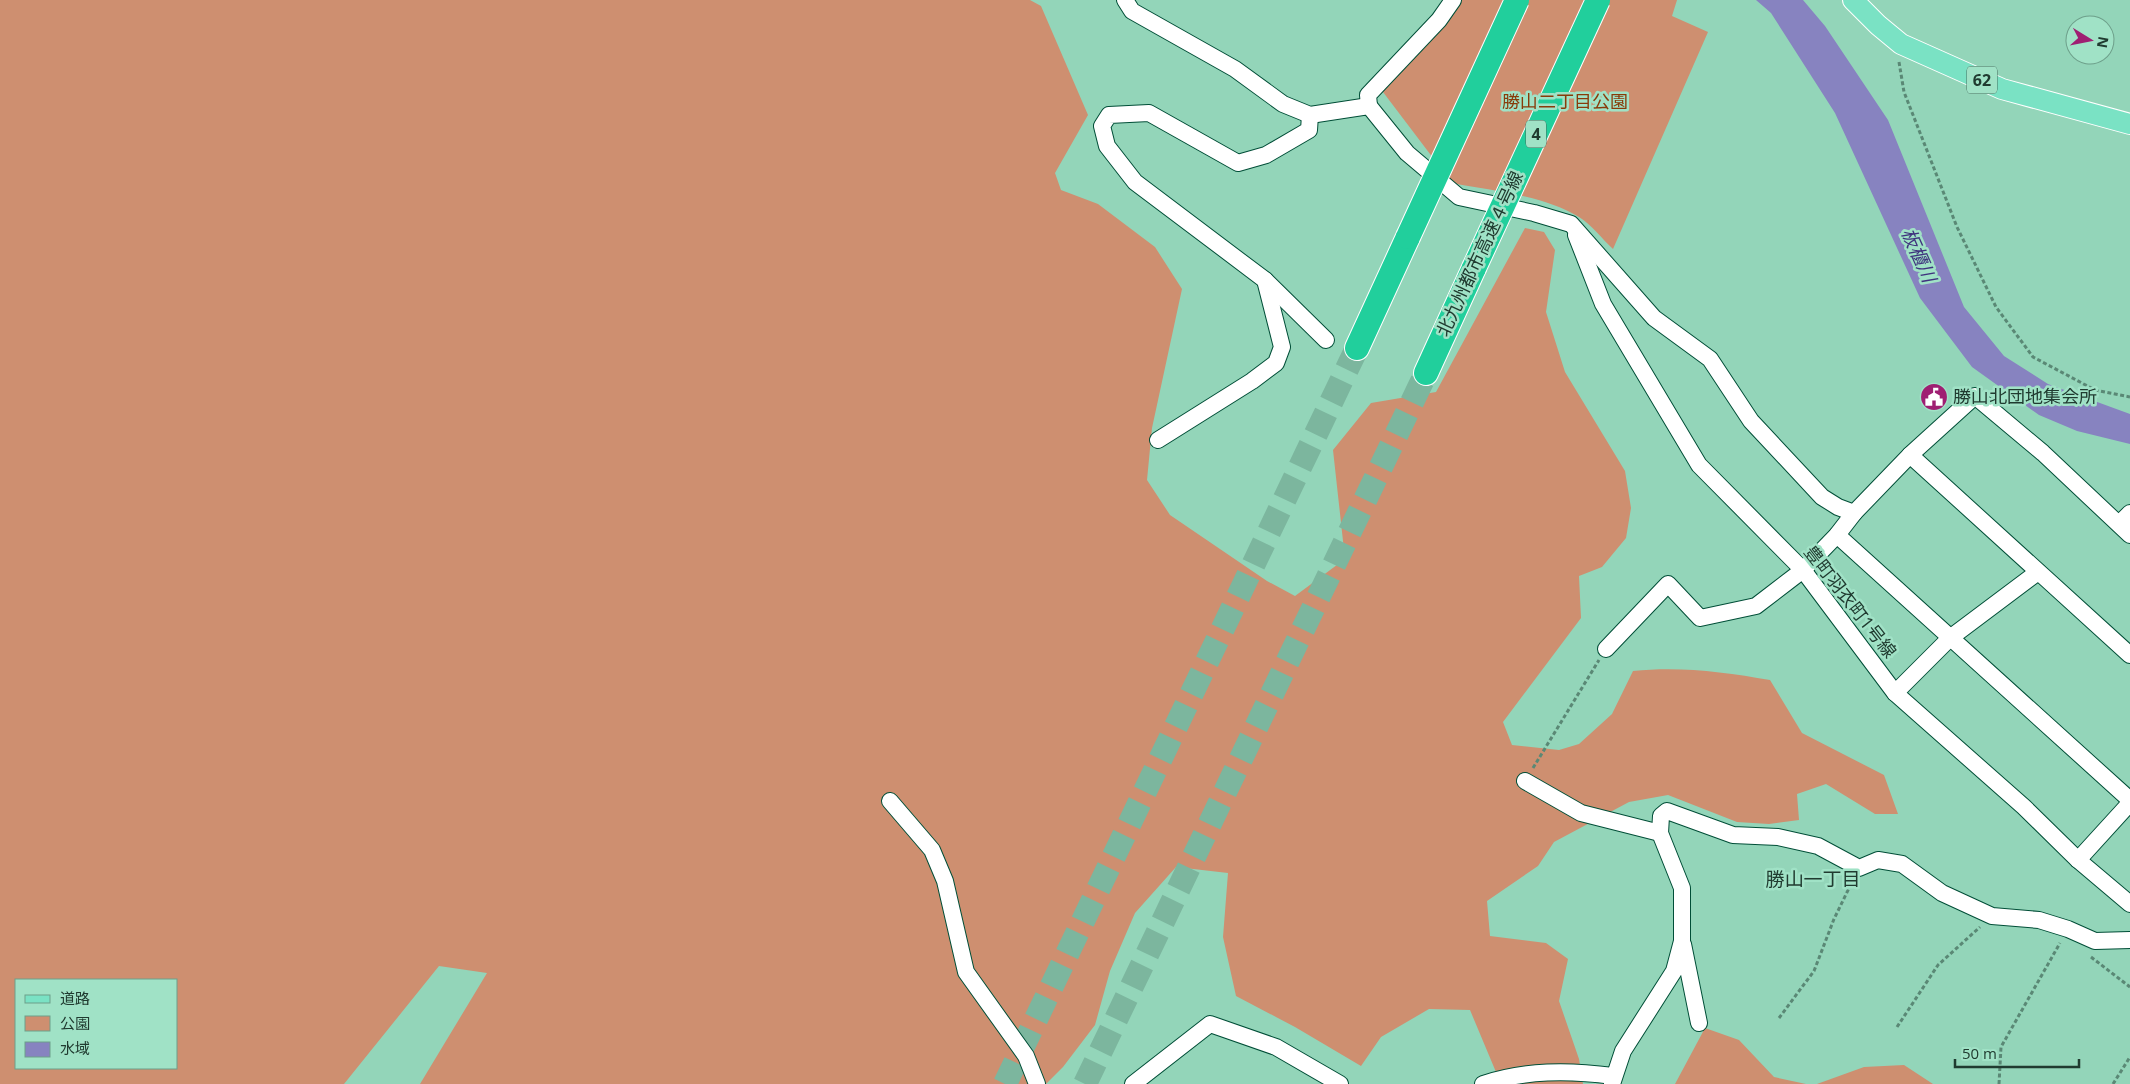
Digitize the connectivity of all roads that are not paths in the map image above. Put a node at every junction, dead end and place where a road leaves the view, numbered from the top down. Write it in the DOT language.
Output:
graph roads {
  1 [pos="1125,0"];
  2 [pos="1453,0"];
  3 [pos="1517,0"];
  4 [pos="1598,0"];
  5 [pos="1853,0"];
  6 [pos="1369,106"];
  7 [pos="1310,115"];
  8 [pos="2130,124"];
  9 [pos="1571,224"];
  10 [pos="1264,280"];
  11 [pos="1326,340"];
  12 [pos="1356,348"];
  13 [pos="1426,373"];
  14 [pos="1158,440"];
  15 [pos="1910,455"];
  16 [pos="1854,513"];
  17 [pos="2126,524"];
  18 [pos="1837,535"];
  19 [pos="1804,570"];
  20 [pos="2038,572"];
  21 [pos="1950,638"];
  22 [pos="1606,649"];
  23 [pos="2130,655"];
  24 [pos="1895,693"];
  25 [pos="1525,781"];
  26 [pos="890,800"];
  27 [pos="2130,801"];
  28 [pos="1660,833"];
  29 [pos="2078,860"];
  30 [pos="2130,904"];
  31 [pos="2130,940"];
  32 [pos="1682,941"];
  33 [pos="1699,1023"];
  34 [pos="1612,1080"];
  35 [pos="1037,1084"];
  36 [pos="1133,1084"];
  37 [pos="1340,1084"];
  38 [pos="1483,1084"];
  1 -- 7 [label="street"];
  2 -- 6 [label="street"];
  3 -- 12 [label="highway, bridge"];
  4 -- 13 [label="highway, 北九州都市高速４号線 / 4, bridge"];
  5 -- 8 [label="main road, 62"];
  6 -- 7 [label="street"];
  6 -- 9 [label="street"];
  7 -- 10 [label="street"];
  9 -- 16 [label="street"];
  9 -- 19 [label="street, 豊町羽衣町1号線"];
  10 -- 11 [label="street"];
  10 -- 14 [label="street"];
  15 -- 16 [label="street"];
  15 -- 17 [label="street"];
  15 -- 20 [label="street"];
  16 -- 18 [label="street"];
  18 -- 19 [label="street"];
  18 -- 21 [label="street"];
  19 -- 22 [label="street"];
  19 -- 24 [label="street, 豊町羽衣町1号線"];
  20 -- 21 [label="street"];
  20 -- 23 [label="street"];
  21 -- 24 [label="street"];
  21 -- 27 [label="street"];
  24 -- 29 [label="street, 豊町羽衣町1号線"];
  25 -- 28 [label="street"];
  26 -- 35 [label="street"];
  27 -- 29 [label="street"];
  28 -- 31 [label="street"];
  28 -- 32 [label="street"];
  29 -- 30 [label="street, 豊町羽衣町1号線"];
  32 -- 33 [label="street"];
  32 -- 34 [label="street"];
  34 -- 38 [label="street"];
  36 -- 37 [label="street"];
}
